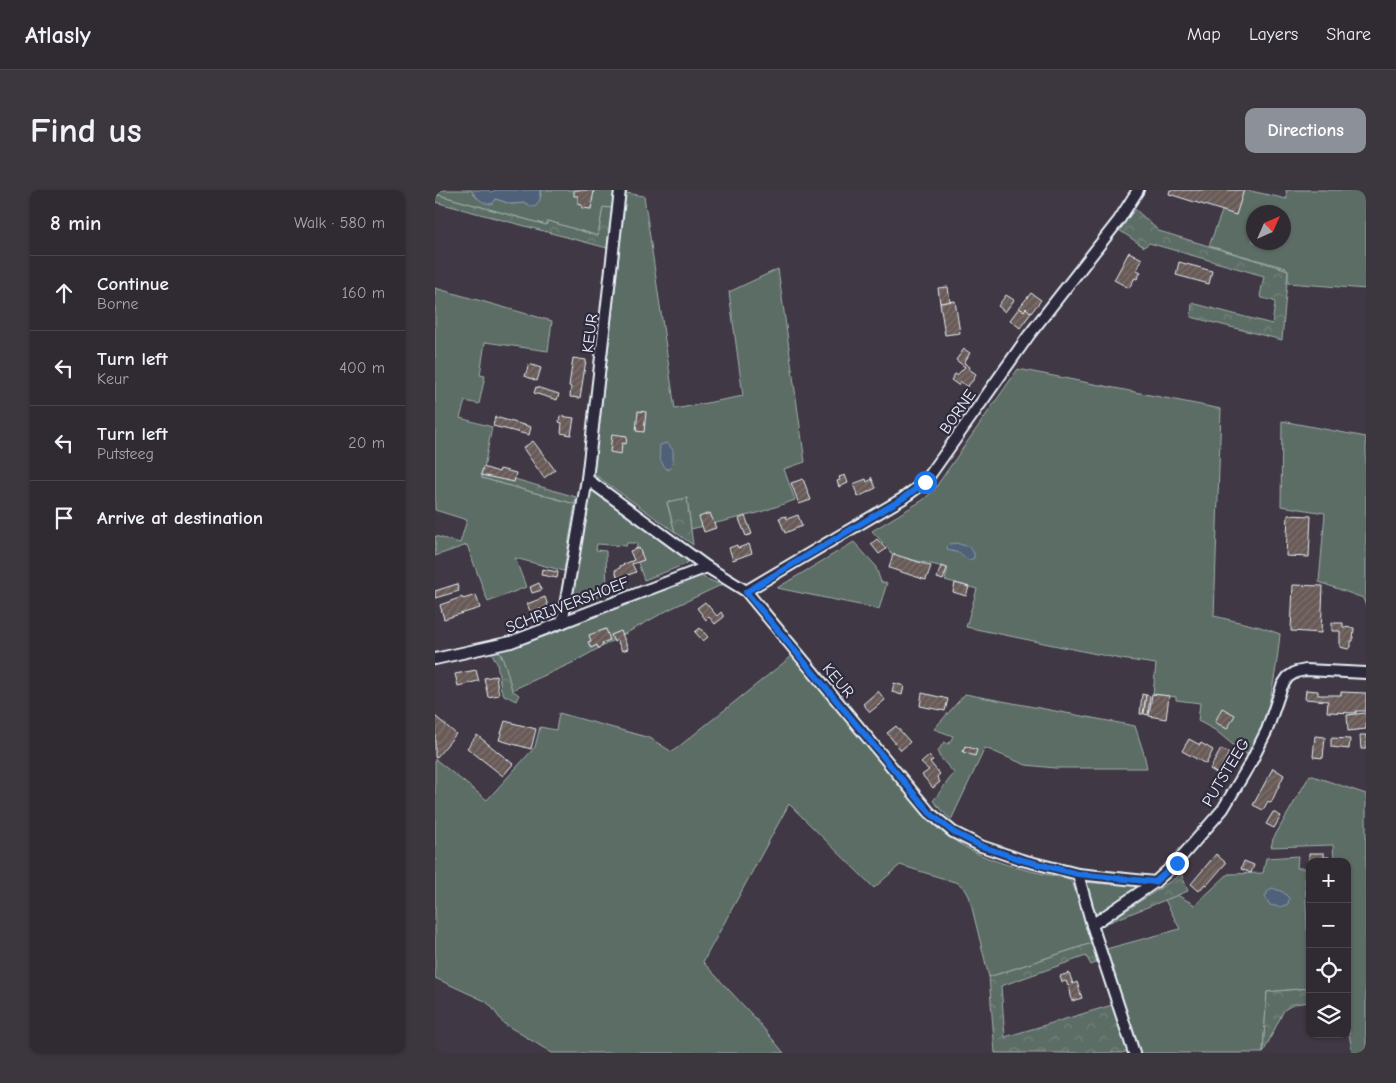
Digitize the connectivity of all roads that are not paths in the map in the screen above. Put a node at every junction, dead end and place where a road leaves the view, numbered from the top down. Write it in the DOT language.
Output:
graph roads {
  1 [pos="620,190"];
  2 [pos="1138,190"];
  3 [pos="587,479"];
  4 [pos="707,567"];
  5 [pos="746,592"];
  6 [pos="562,623"];
  7 [pos="435,658"];
  8 [pos="1366,673"];
  9 [pos="1078,874"];
  10 [pos="1155,882"];
  11 [pos="1092,925"];
  12 [pos="1134,1053"];
  1 -- 3 [label="street, KEUR"];
  2 -- 5 [label="street, BORNE"];
  3 -- 4 [label="street, KEUR"];
  3 -- 6 [label="street, KEUR"];
  4 -- 5 [label="street, KEUR"];
  4 -- 6 [label="street, SCHRIJVERSHOEF"];
  5 -- 9 [label="street, KEUR"];
  6 -- 7 [label="street, SCHRIJVERSHOEF"];
  8 -- 10 [label="street, PUTSTEEG"];
  9 -- 10 [label="street, KEUR"];
  9 -- 11 [label="street"];
  10 -- 11 [label="street, PUTSTEEG"];
  11 -- 12 [label="street"];
}
